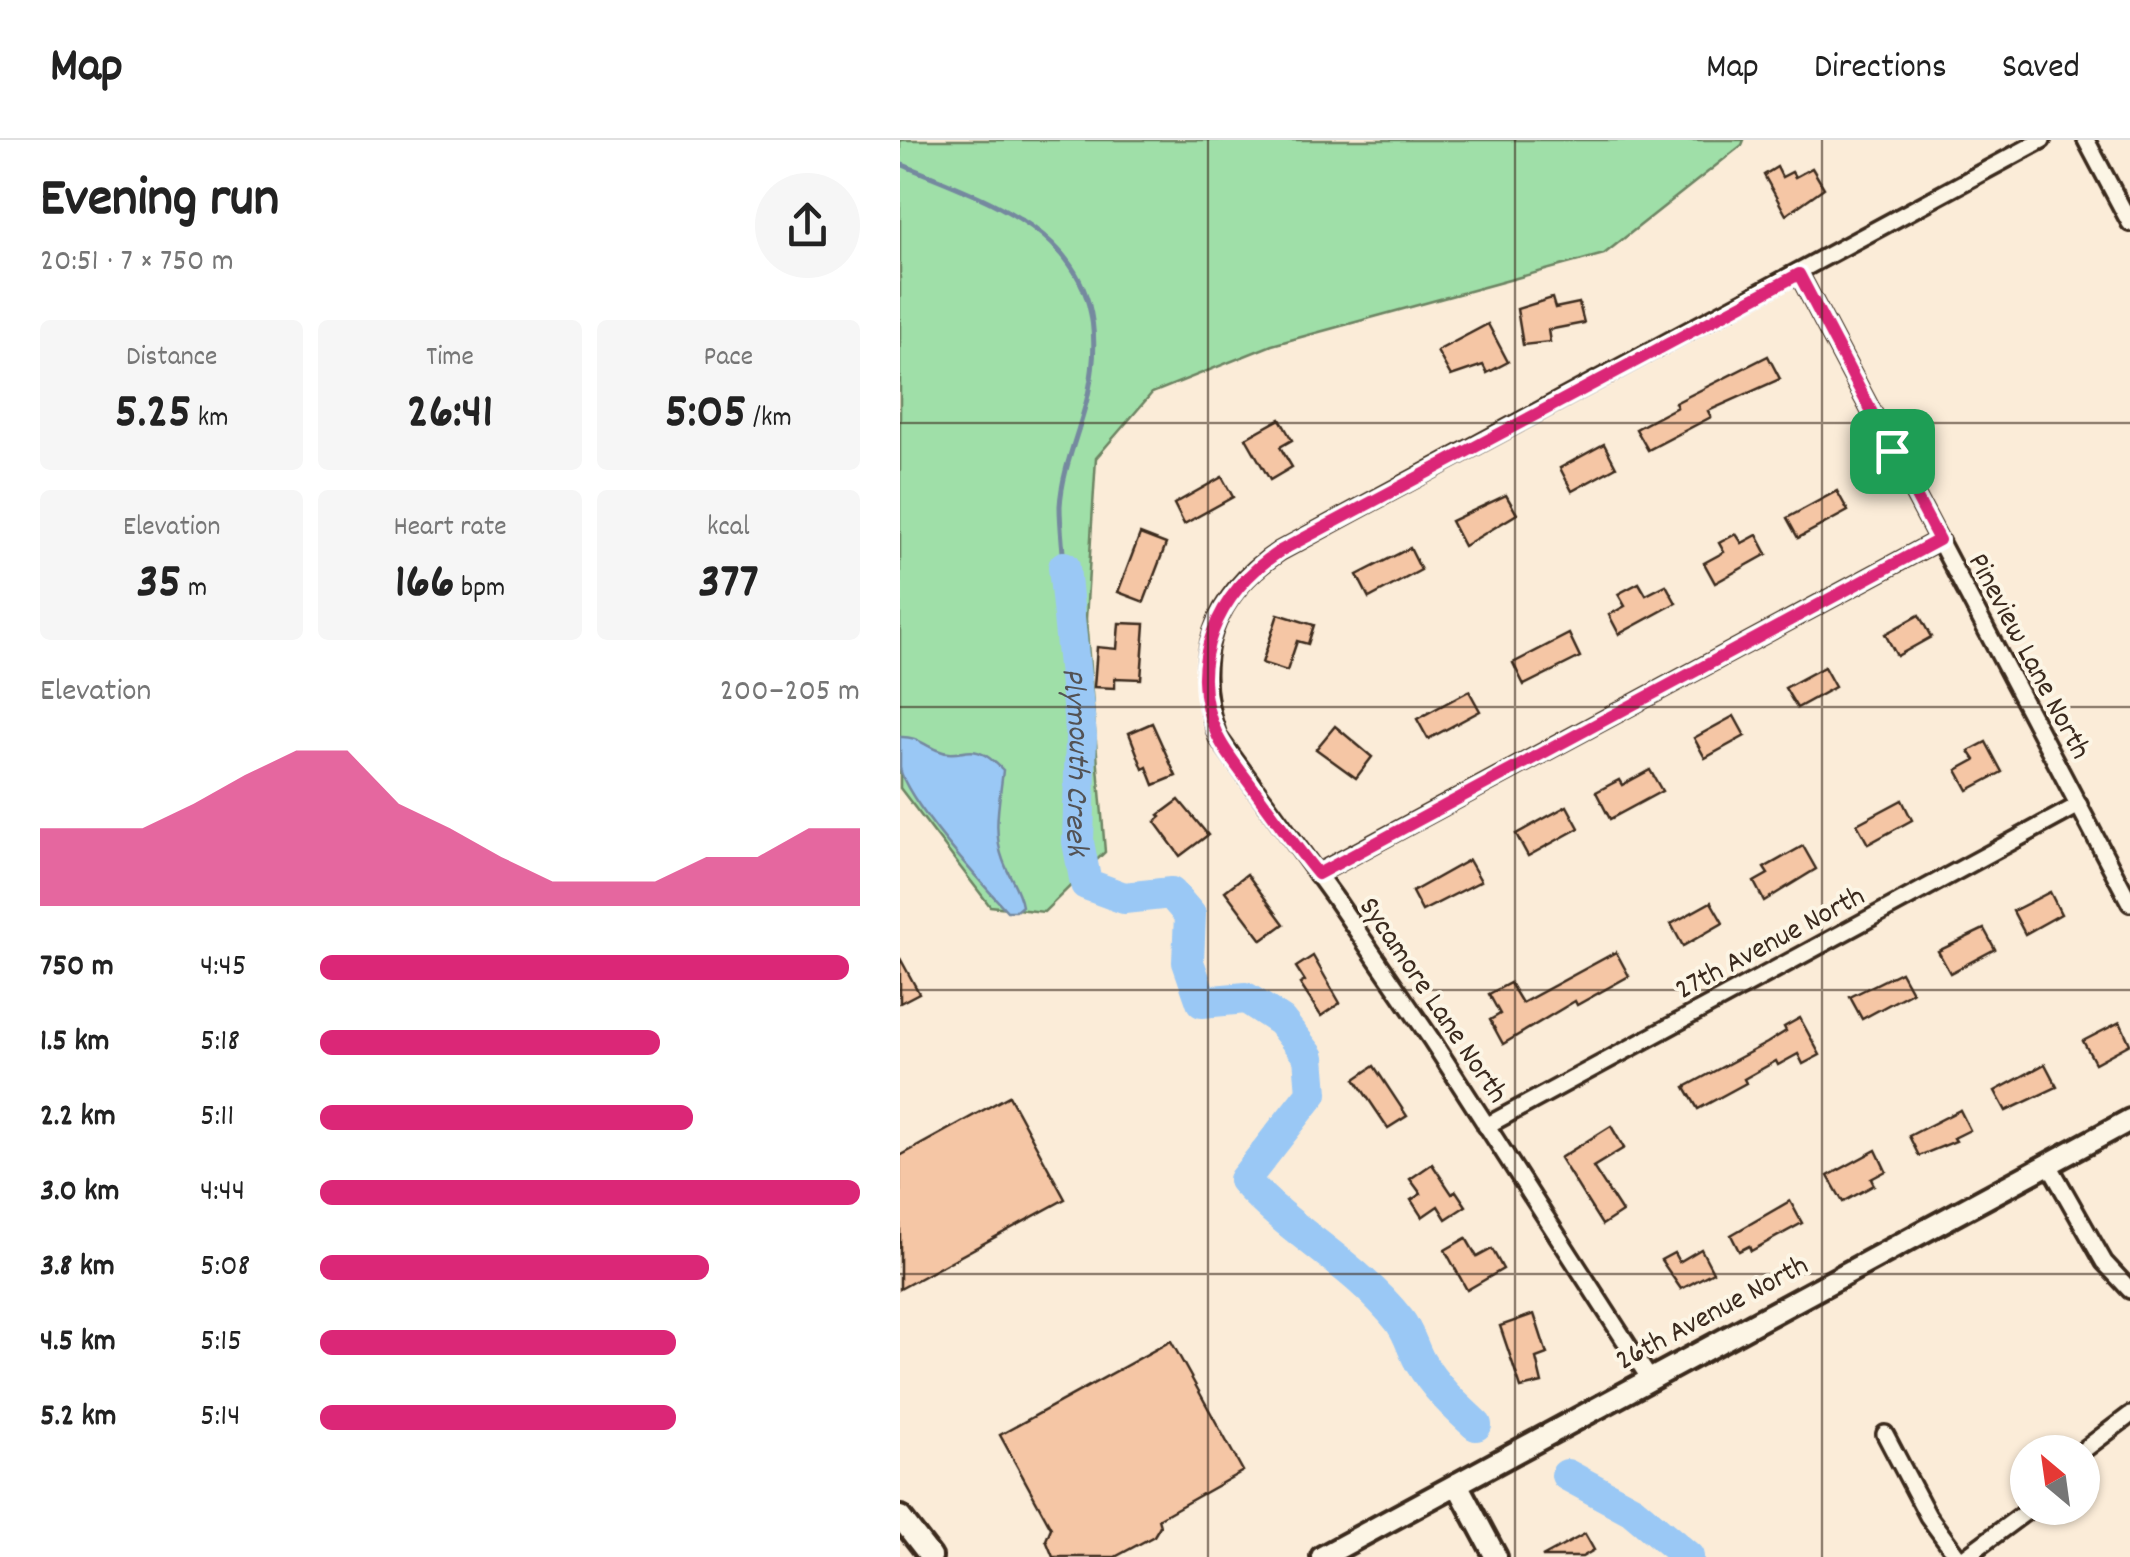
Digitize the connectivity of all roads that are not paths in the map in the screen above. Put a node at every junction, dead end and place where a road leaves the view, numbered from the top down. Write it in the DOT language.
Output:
graph roads {
  1 [pos="2042,140"];
  2 [pos="2086,140"];
  3 [pos="2130,223"];
  4 [pos="1799,274"];
  5 [pos="1939,540"];
  6 [pos="2079,805"];
  7 [pos="1318,874"];
  8 [pos="2130,903"];
  9 [pos="2130,1120"];
  10 [pos="1486,1126"];
  11 [pos="2048,1163"];
  12 [pos="2130,1290"];
  13 [pos="1649,1378"];
  14 [pos="2130,1415"];
  15 [pos="1885,1434"];
  16 [pos="2100,1438"];
  17 [pos="1457,1484"];
  18 [pos="900,1517"];
  19 [pos="2010,1523"];
  20 [pos="931,1557"];
  21 [pos="1322,1557"];
  22 [pos="1496,1557"];
  23 [pos="1962,1557"];
  1 -- 4 [label="street, Sycamore Lane North"];
  2 -- 3 [label="street"];
  4 -- 5 [label="street, Pineview Lane North"];
  4 -- 7 [label="street, Sycamore Lane North"];
  5 -- 6 [label="street, Pineview Lane North"];
  5 -- 7 [label="street"];
  6 -- 8 [label="street, Pineview Lane North"];
  6 -- 10 [label="street, 27th Avenue North"];
  7 -- 10 [label="street, Sycamore Lane North"];
  9 -- 11 [label="street, 26th Avenue North"];
  10 -- 13 [label="street, Sycamore Lane North"];
  11 -- 12 [label="street"];
  11 -- 13 [label="street, 26th Avenue North"];
  13 -- 17 [label="street, 26th Avenue North"];
  14 -- 16 [label="street"];
  15 -- 23 [label="street"];
  17 -- 21 [label="street, 26th Avenue North"];
  17 -- 22 [label="street"];
  18 -- 20 [label="street"];
  19 -- 23 [label="street"];
}
